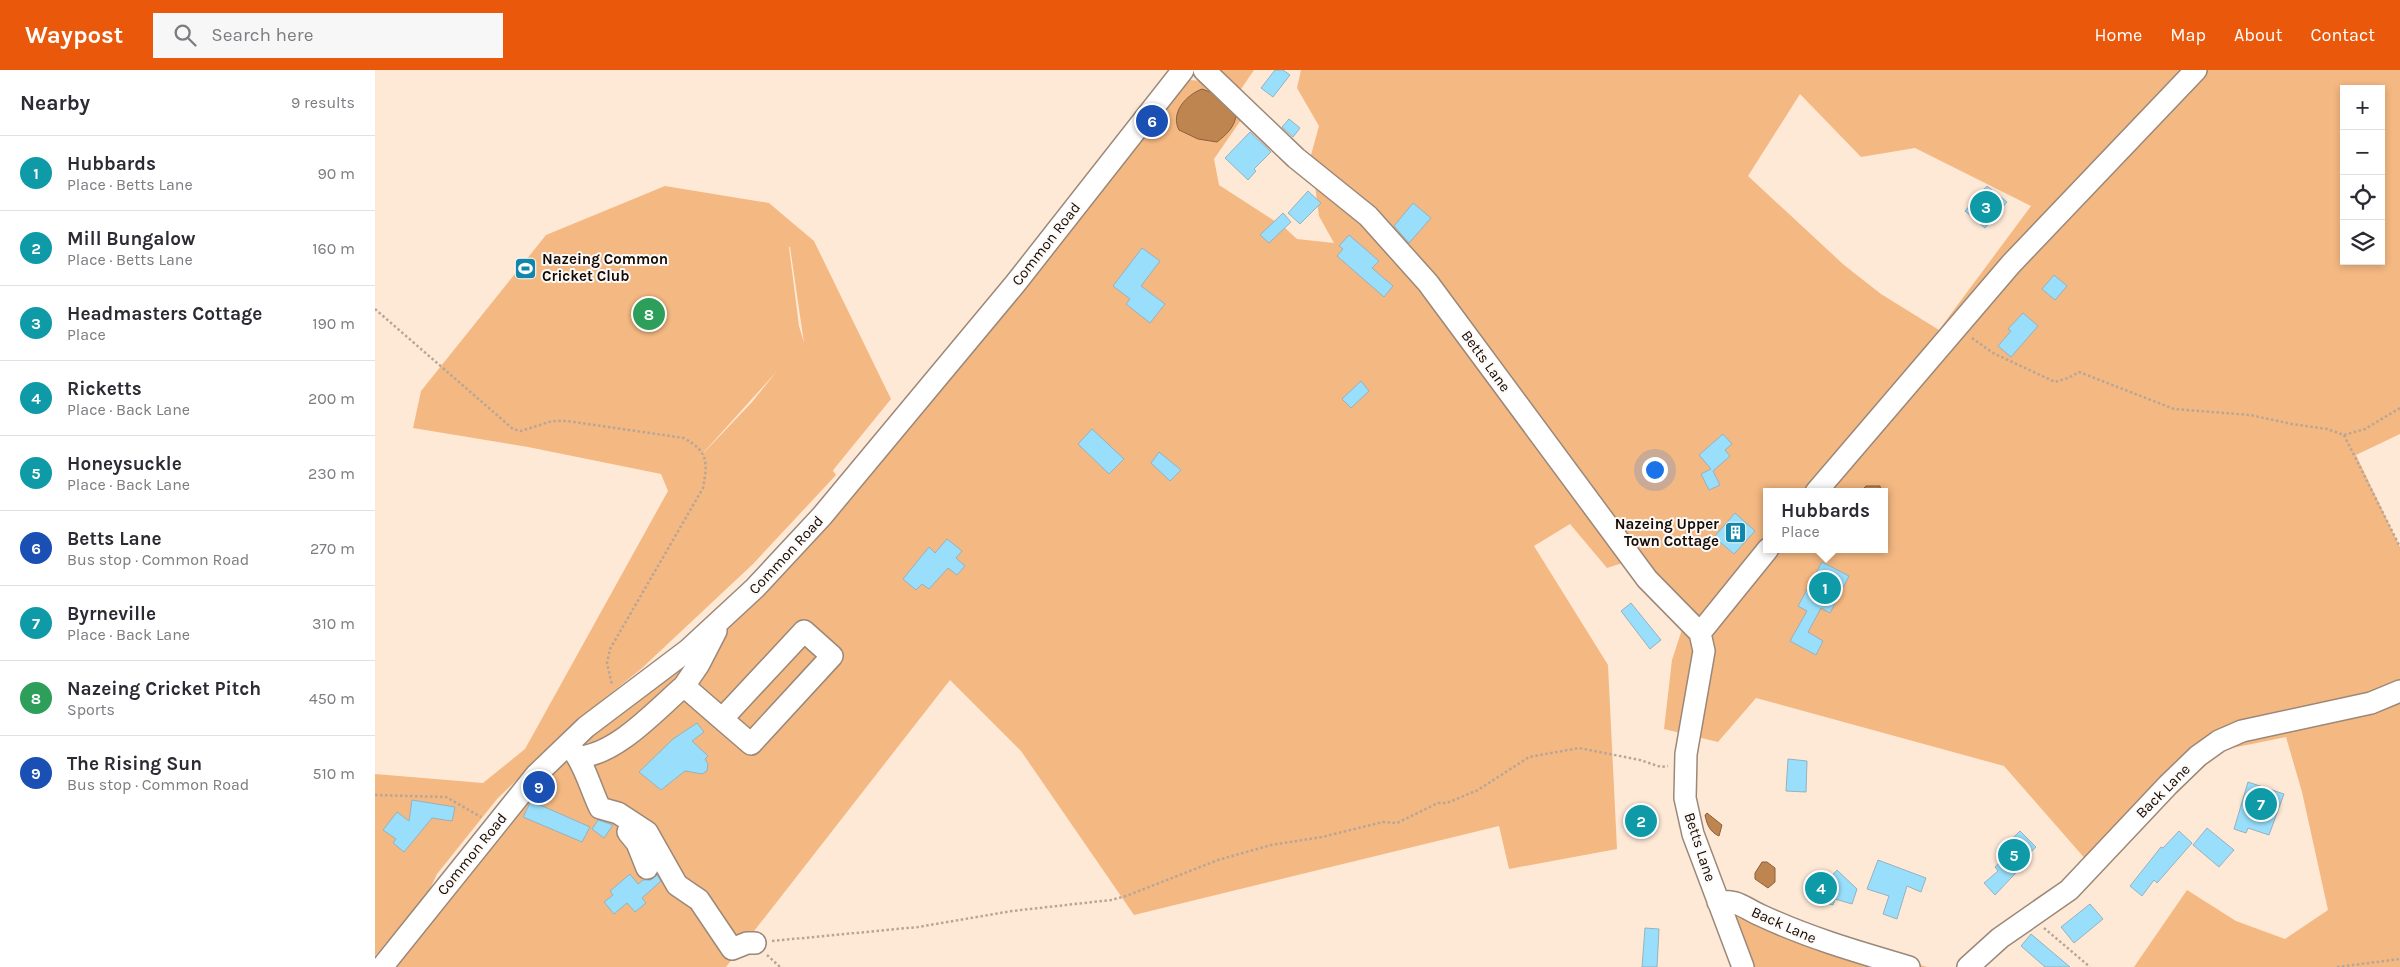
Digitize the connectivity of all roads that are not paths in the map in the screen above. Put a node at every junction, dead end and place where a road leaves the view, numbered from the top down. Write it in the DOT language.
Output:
graph roads {
  1 [pos="1204,70"];
  2 [pos="2197,70"];
  3 [pos="1181,71"];
  4 [pos="1819,488"];
  5 [pos="1765,553"];
  6 [pos="720,621"];
  7 [pos="1700,633"];
  8 [pos="684,686"];
  9 [pos="2400,691"];
  10 [pos="722,719"];
  11 [pos="574,751"];
  12 [pos="602,809"];
  13 [pos="647,868"];
  14 [pos="1718,902"];
  15 [pos="755,943"];
  16 [pos="382,967"];
  17 [pos="1743,967"];
  18 [pos="1909,967"];
  19 [pos="1968,967"];
  1 -- 7 [label="street, Betts Lane"];
  2 -- 4 [label="street"];
  3 -- 6 [label="street, Common Road"];
  5 -- 7 [label="street"];
  6 -- 8 [label="street"];
  6 -- 11 [label="street, Common Road"];
  7 -- 14 [label="street, Betts Lane"];
  8 -- 10 [label="street"];
  8 -- 11 [label="street"];
  9 -- 19 [label="street, Back Lane"];
  10 -- 10 [label="street"];
  11 -- 12 [label="street"];
  11 -- 16 [label="street, Common Road"];
  12 -- 13 [label="street"];
  12 -- 15 [label="street"];
  14 -- 17 [label="street, Betts Lane"];
  14 -- 18 [label="street, Back Lane"];
}
